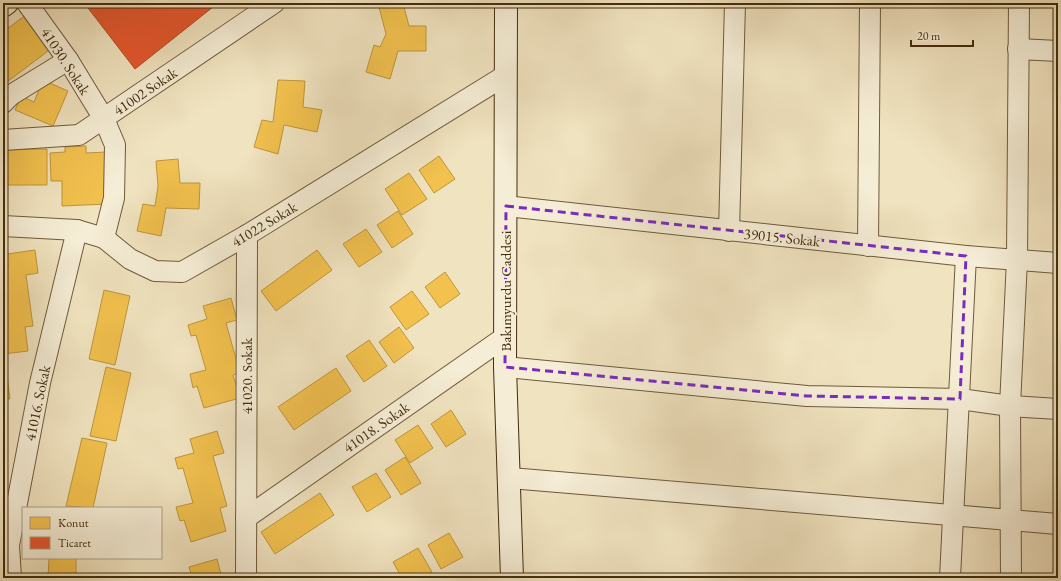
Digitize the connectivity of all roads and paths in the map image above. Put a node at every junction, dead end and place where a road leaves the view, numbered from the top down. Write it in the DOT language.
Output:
graph roads {
  1 [pos="7,3"];
  2 [pos="28,3"];
  3 [pos="274,3"];
  4 [pos="506,3"];
  5 [pos="735,3"];
  6 [pos="870,3"];
  7 [pos="1019,3"];
  8 [pos="3,6"];
  9 [pos="1018,49"];
  10 [pos="1058,51"];
  11 [pos="68,60"];
  12 [pos="506,75"];
  13 [pos="3,103"];
  14 [pos="104,120"];
  15 [pos="3,140"];
  16 [pos="506,206"];
  17 [pos="3,226"];
  18 [pos="77,230"];
  19 [pos="729,231"];
  20 [pos="247,235"];
  21 [pos="104,238"];
  22 [pos="868,246"];
  23 [pos="966,256"];
  24 [pos="1017,260"];
  25 [pos="1058,263"];
  26 [pos="506,336"];
  27 [pos="505,367"];
  28 [pos="960,400"];
  29 [pos="1010,406"];
  30 [pos="1058,409"];
  31 [pos="510,478"];
  32 [pos="953,516"];
  33 [pos="246,518"];
  34 [pos="1012,521"];
  35 [pos="1058,524"];
  36 [pos="11,578"];
  37 [pos="246,578"];
  38 [pos="512,578"];
  39 [pos="950,578"];
  40 [pos="1011,578"];
  1 -- 8 [label="main road"];
  2 -- 11 [label="street, 41030. Sokak"];
  3 -- 14 [label="street, 41002 Sokak"];
  4 -- 12 [label="main road, Bakımyurdu Caddesi"];
  5 -- 19 [label="street"];
  6 -- 22 [label="street"];
  7 -- 9 [label="street"];
  9 -- 10 [label="street"];
  9 -- 24 [label="street"];
  11 -- 13 [label="street"];
  11 -- 14 [label="street, 41030. Sokak"];
  12 -- 16 [label="main road, Bakımyurdu Caddesi"];
  12 -- 20 [label="street, 41022 Sokak"];
  14 -- 15 [label="street, 41002 Sokak"];
  14 -- 21 [label="street, 41030. Sokak"];
  16 -- 19 [label="street, 39015. Sokak"];
  16 -- 26 [label="main road, Bakımyurdu Caddesi"];
  17 -- 18 [label="street, 41022 Sokak"];
  18 -- 21 [label="street, 41022 Sokak"];
  18 -- 36 [label="street, 41016. Sokak"];
  19 -- 22 [label="street, 39015. Sokak"];
  20 -- 21 [label="street, 41022 Sokak"];
  20 -- 33 [label="street, 41020. Sokak"];
  22 -- 23 [label="street, 39015. Sokak"];
  23 -- 24 [label="street, 39015. Sokak"];
  23 -- 28 [label="street"];
  24 -- 25 [label="street, 39015. Sokak"];
  24 -- 29 [label="street"];
  26 -- 27 [label="main road, Bakımyurdu Caddesi"];
  26 -- 33 [label="street, 41018. Sokak"];
  27 -- 28 [label="street"];
  27 -- 31 [label="main road, Bakımyurdu Caddesi"];
  28 -- 29 [label="street"];
  28 -- 32 [label="street"];
  29 -- 30 [label="street"];
  29 -- 34 [label="street"];
  31 -- 32 [label="street"];
  31 -- 38 [label="main road, Bakımyurdu Caddesi"];
  32 -- 34 [label="street"];
  32 -- 39 [label="street"];
  33 -- 37 [label="street, 41020. Sokak"];
  34 -- 35 [label="street"];
  34 -- 40 [label="street"];
}
